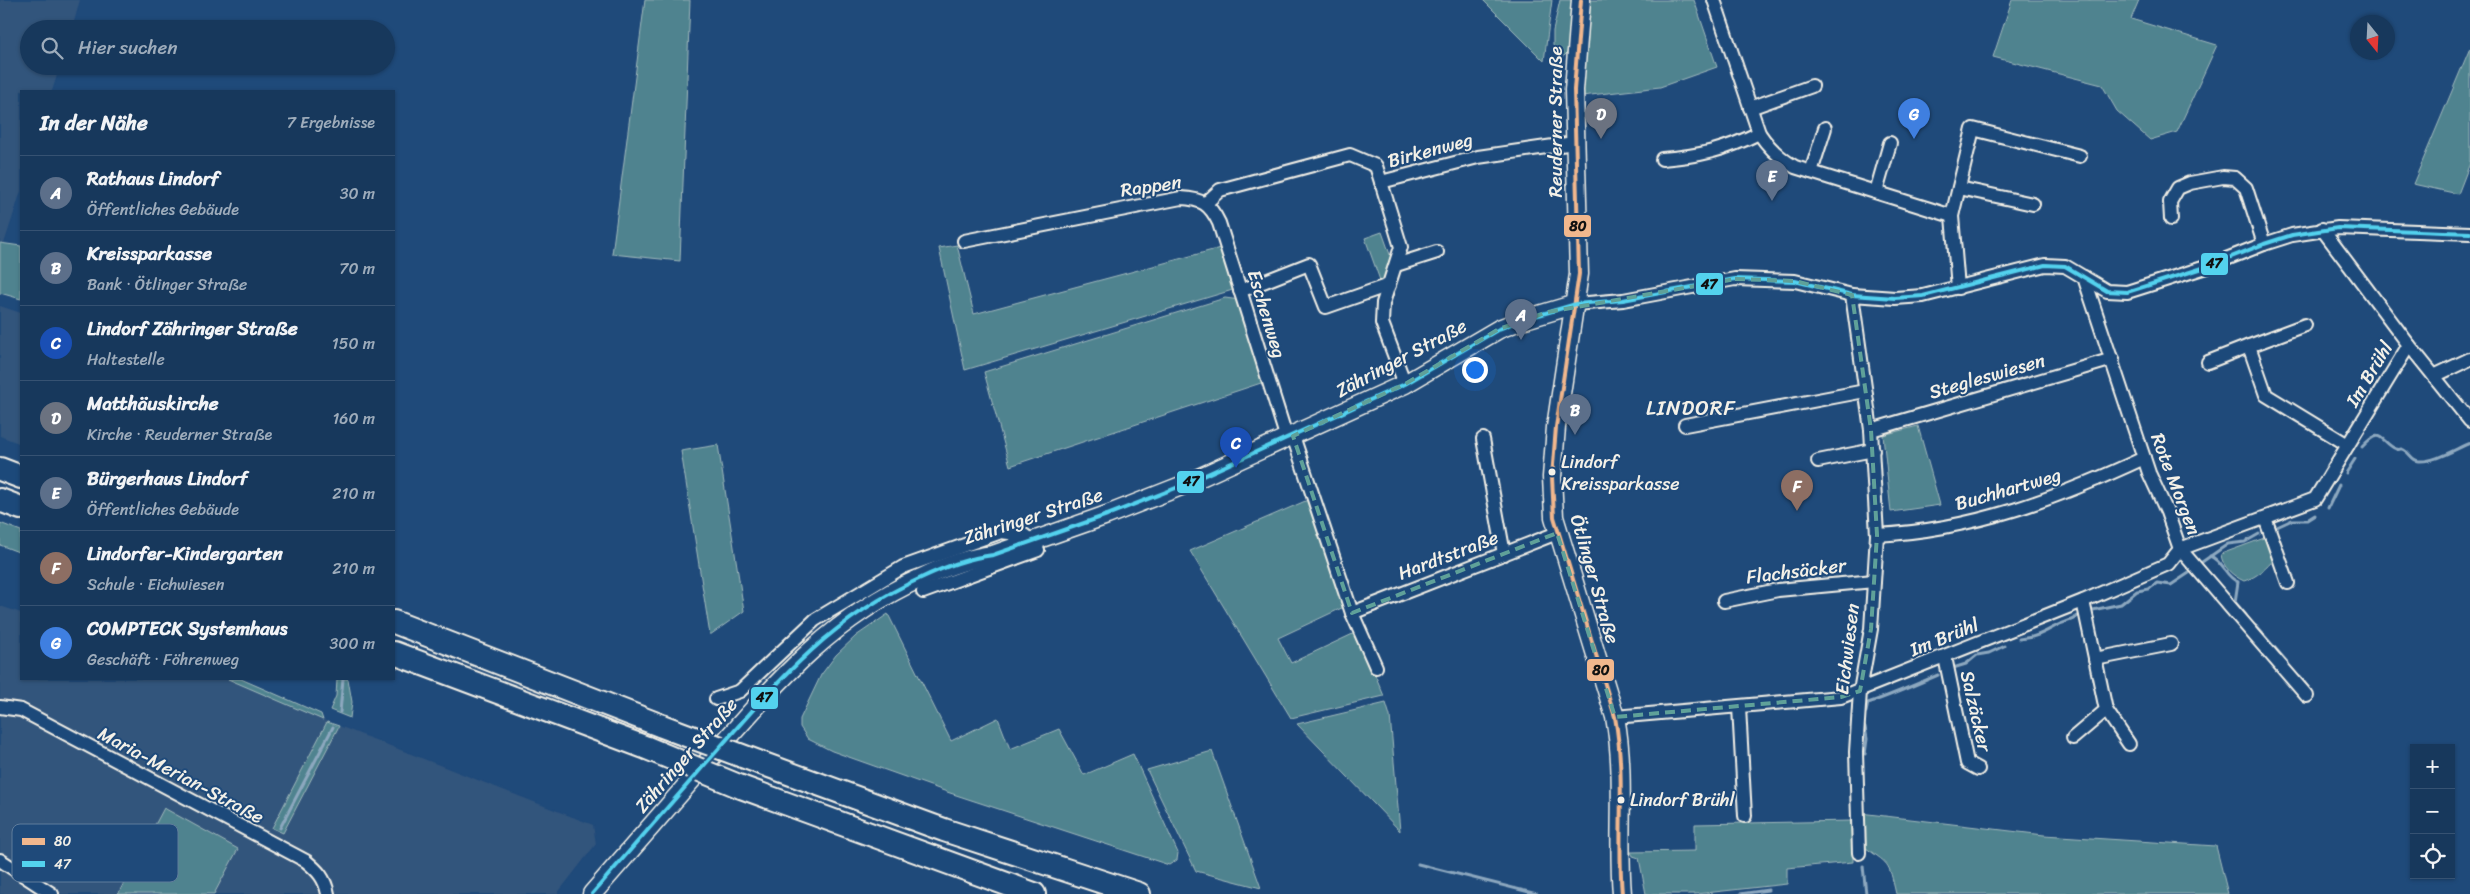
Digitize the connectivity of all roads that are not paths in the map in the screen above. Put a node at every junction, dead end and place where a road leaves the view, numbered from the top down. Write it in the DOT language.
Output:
graph roads {
  1 [pos="1581,0"];
  2 [pos="1714,0"];
  3 [pos="1812,86"];
  4 [pos="1750,108"];
  5 [pos="1825,128"];
  6 [pos="1759,133"];
  7 [pos="1574,143"];
  8 [pos="1890,143"];
  9 [pos="2080,156"];
  10 [pos="1662,159"];
  11 [pos="1811,172"];
  12 [pos="1381,182"];
  13 [pos="1959,188"];
  14 [pos="1876,192"];
  15 [pos="1206,203"];
  16 [pos="2033,204"];
  17 [pos="1952,216"];
  18 [pos="2171,219"];
  19 [pos="2322,230"];
  20 [pos="2470,233"];
  21 [pos="964,241"];
  22 [pos="2264,244"];
  23 [pos="1437,252"];
  24 [pos="1396,265"];
  25 [pos="2084,277"];
  26 [pos="1389,285"];
  27 [pos="1958,288"];
  28 [pos="1240,291"];
  29 [pos="1852,295"];
  30 [pos="1576,304"];
  31 [pos="2305,325"];
  32 [pos="2409,345"];
  33 [pos="2250,346"];
  34 [pos="2470,358"];
  35 [pos="2113,359"];
  36 [pos="2208,362"];
  37 [pos="2434,376"];
  38 [pos="1405,384"];
  39 [pos="1865,391"];
  40 [pos="2470,421"];
  41 [pos="1685,425"];
  42 [pos="1871,430"];
  43 [pos="1290,437"];
  44 [pos="1483,439"];
  45 [pos="2348,445"];
  46 [pos="1873,450"];
  47 [pos="2144,458"];
  48 [pos="1818,461"];
  49 [pos="0,468"];
  50 [pos="20,477"];
  51 [pos="0,500"];
  52 [pos="20,508"];
  53 [pos="2265,518"];
  54 [pos="1557,533"];
  55 [pos="1877,535"];
  56 [pos="1032,541"];
  57 [pos="2180,550"];
  58 [pos="1504,554"];
  59 [pos="1874,581"];
  60 [pos="2288,583"];
  61 [pos="923,592"];
  62 [pos="1724,601"];
  63 [pos="2083,601"];
  64 [pos="1352,613"];
  65 [pos="395,622"];
  66 [pos="2171,644"];
  67 [pos="395,653"];
  68 [pos="1945,657"];
  69 [pos="2095,659"];
  70 [pos="1376,667"];
  71 [pos="1860,691"];
  72 [pos="2307,696"];
  73 [pos="716,699"];
  74 [pos="0,707"];
  75 [pos="1738,707"];
  76 [pos="2106,710"];
  77 [pos="1615,718"];
  78 [pos="2073,738"];
  79 [pos="2129,744"];
  80 [pos="1978,769"];
  81 [pos="1745,816"];
  82 [pos="1859,853"];
  83 [pos="0,860"];
  84 [pos="12,868"];
  85 [pos="34,882"];
  86 [pos="52,894"];
  87 [pos="328,894"];
  88 [pos="592,894"];
  89 [pos="1034,894"];
  90 [pos="1139,894"];
  91 [pos="1622,894"];
  1 -- 7 [label="street, Reuderner Straße"];
  2 -- 4 [label="street"];
  3 -- 4 [label="street"];
  4 -- 6 [label="street"];
  5 -- 11 [label="street"];
  6 -- 10 [label="street"];
  6 -- 11 [label="street"];
  7 -- 12 [label="street, Birkenweg"];
  7 -- 30 [label="street, Reuderner Straße"];
  8 -- 14 [label="street"];
  9 -- 13 [label="street"];
  11 -- 14 [label="street"];
  12 -- 15 [label="street, Rappen"];
  12 -- 24 [label="street, Birkenweg"];
  13 -- 16 [label="street"];
  13 -- 17 [label="street"];
  14 -- 17 [label="street"];
  15 -- 21 [label="street, Rappen"];
  15 -- 28 [label="street, Eschenweg"];
  17 -- 27 [label="street"];
  18 -- 22 [label="street"];
  19 -- 20 [label="street"];
  19 -- 22 [label="street"];
  19 -- 32 [label="street, Im Brühl"];
  22 -- 25 [label="street"];
  23 -- 24 [label="street"];
  24 -- 26 [label="street, Birkenweg"];
  25 -- 27 [label="street"];
  25 -- 35 [label="street, Rote Morgen"];
  26 -- 28 [label="street"];
  26 -- 38 [label="street, Birkenweg"];
  27 -- 29 [label="street"];
  28 -- 43 [label="street, Eschenweg"];
  29 -- 30 [label="street"];
  29 -- 39 [label="street, Eichwiesen"];
  30 -- 38 [label="street, Zähringer Straße"];
  30 -- 54 [label="street, Ötlinger Straße"];
  31 -- 33 [label="street"];
  32 -- 37 [label="street"];
  32 -- 45 [label="street, Im Brühl"];
  33 -- 36 [label="street"];
  33 -- 45 [label="street"];
  34 -- 37 [label="street"];
  35 -- 42 [label="street, Stegleswiesen"];
  35 -- 47 [label="street, Rote Morgen"];
  37 -- 40 [label="street"];
  38 -- 43 [label="street, Zähringer Straße"];
  39 -- 41 [label="street"];
  39 -- 42 [label="street, Eichwiesen"];
  42 -- 46 [label="street, Eichwiesen"];
  43 -- 56 [label="street, Zähringer Straße"];
  43 -- 64 [label="street"];
  44 -- 58 [label="street"];
  45 -- 53 [label="street, Im Brühl"];
  46 -- 48 [label="street"];
  46 -- 55 [label="street, Eichwiesen"];
  47 -- 55 [label="street, Buchhartweg"];
  47 -- 57 [label="street, Rote Morgen"];
  49 -- 50 [label="highway"];
  51 -- 52 [label="highway"];
  53 -- 57 [label="street, Im Brühl"];
  53 -- 60 [label="street"];
  54 -- 58 [label="street, Hardtstraße"];
  54 -- 77 [label="street, Ötlinger Straße"];
  55 -- 59 [label="street, Eichwiesen"];
  56 -- 61 [label="street"];
  56 -- 73 [label="street"];
  56 -- 88 [label="street, Zähringer Straße"];
  57 -- 63 [label="street, Im Brühl"];
  57 -- 72 [label="street, Rote Morgen"];
  58 -- 64 [label="street, Hardtstraße"];
  59 -- 62 [label="street, Flachsäcker"];
  59 -- 71 [label="street, Eichwiesen"];
  63 -- 68 [label="street, Im Brühl"];
  63 -- 69 [label="street"];
  64 -- 70 [label="street"];
  65 -- 90 [label="highway, bridge"];
  66 -- 69 [label="street"];
  67 -- 89 [label="highway, bridge"];
  68 -- 71 [label="street, Im Brühl"];
  68 -- 80 [label="street, Salzäcker"];
  69 -- 76 [label="street"];
  71 -- 75 [label="street, Im Brühl"];
  71 -- 82 [label="street, Eichwiesen"];
  74 -- 87 [label="street, Maria-Merian-Straße"];
  75 -- 77 [label="street, Im Brühl"];
  75 -- 81 [label="street"];
  76 -- 78 [label="street"];
  76 -- 79 [label="street"];
  77 -- 91 [label="street, Ötlinger Straße"];
  83 -- 84 [label="street"];
  85 -- 86 [label="street"];
}
